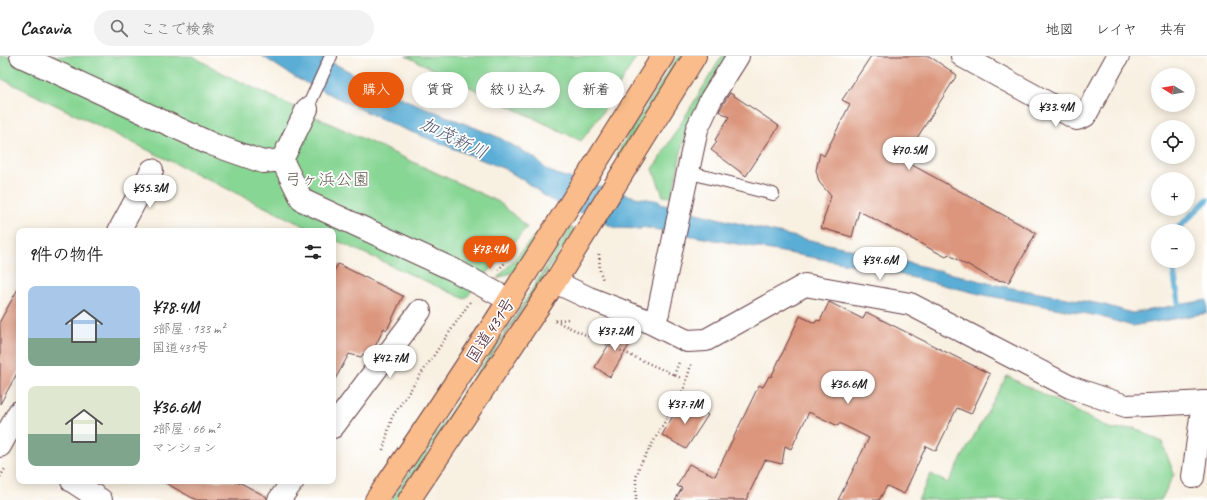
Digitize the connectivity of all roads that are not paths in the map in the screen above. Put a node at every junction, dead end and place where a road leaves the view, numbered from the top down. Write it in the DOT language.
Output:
graph roads {
  1 [pos="21,56"];
  2 [pos="331,56"];
  3 [pos="663,56"];
  4 [pos="695,56"];
  5 [pos="738,56"];
  6 [pos="1118,56"];
  7 [pos="976,59"];
  8 [pos="306,109"];
  9 [pos="282,160"];
  10 [pos="152,170"];
  11 [pos="687,172"];
  12 [pos="773,194"];
  13 [pos="121,228"];
  14 [pos="555,282"];
  15 [pos="509,300"];
  16 [pos="420,311"];
  17 [pos="652,323"];
  18 [pos="1205,402"];
  19 [pos="16,420"];
  20 [pos="336,423"];
  21 [pos="7,445"];
  22 [pos="1193,477"];
  23 [pos="77,484"];
  24 [pos="291,484"];
  25 [pos="101,500"];
  26 [pos="278,500"];
  27 [pos="376,500"];
  28 [pos="409,500"];
  1 -- 9 [label="street"];
  2 -- 8 [label="lane"];
  3 -- 15 [label="highway, 国道431号"];
  4 -- 14 [label="highway, 国道431号"];
  5 -- 11 [label="street"];
  6 -- 7 [label="street"];
  8 -- 9 [label="street"];
  9 -- 15 [label="street"];
  10 -- 13 [label="street"];
  11 -- 12 [label="lane"];
  11 -- 17 [label="street"];
  14 -- 17 [label="street"];
  14 -- 28 [label="highway, 国道431号"];
  15 -- 27 [label="highway, 国道431号"];
  16 -- 20 [label="street"];
  17 -- 18 [label="street"];
  18 -- 22 [label="street"];
  19 -- 21 [label="street"];
  23 -- 25 [label="street"];
  24 -- 26 [label="street"];
}
